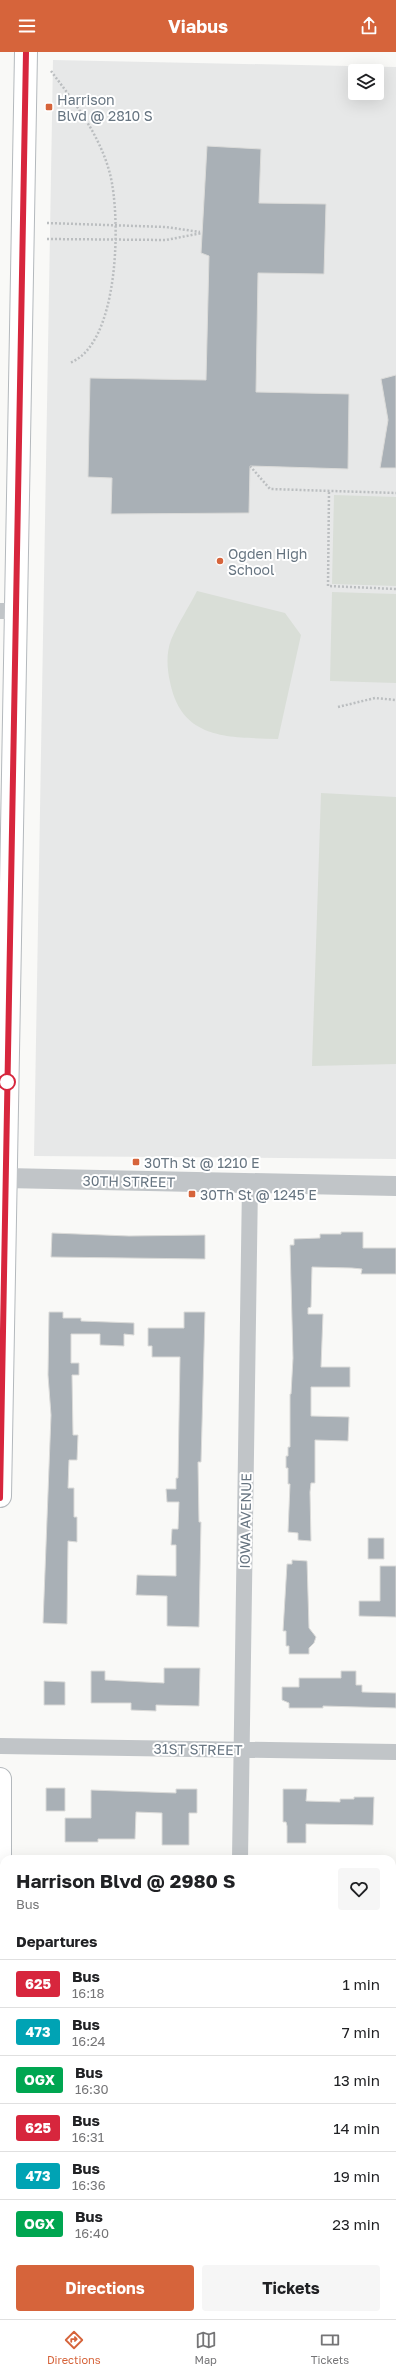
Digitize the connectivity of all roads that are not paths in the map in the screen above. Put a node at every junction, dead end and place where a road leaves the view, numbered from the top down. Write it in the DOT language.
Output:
graph roads {
  1 [pos="26,52"];
  2 [pos="8,611"];
  3 [pos="5,1178"];
  4 [pos="250,1184"];
  5 [pos="396,1186"];
  6 [pos="0,1468"];
  7 [pos="0,1496"];
  8 [pos="0,1746"];
  9 [pos="241,1750"];
  10 [pos="396,1752"];
  11 [pos="0,1779"];
  12 [pos="240,1855"];
  13 [pos="0,1870"];
  1 -- 2 [label="main road"];
  2 -- 3 [label="main road"];
  3 -- 4 [label="street, 30TH STREET"];
  3 -- 6 [label="main road"];
  4 -- 5 [label="street, 30TH STREET"];
  4 -- 9 [label="street, IOWA AVENUE"];
  6 -- 7 [label="main road"];
  8 -- 9 [label="street, 31ST STREET"];
  9 -- 10 [label="street, 31ST STREET"];
  9 -- 12 [label="street, IOWA AVENUE"];
  11 -- 13 [label="main road"];
}
